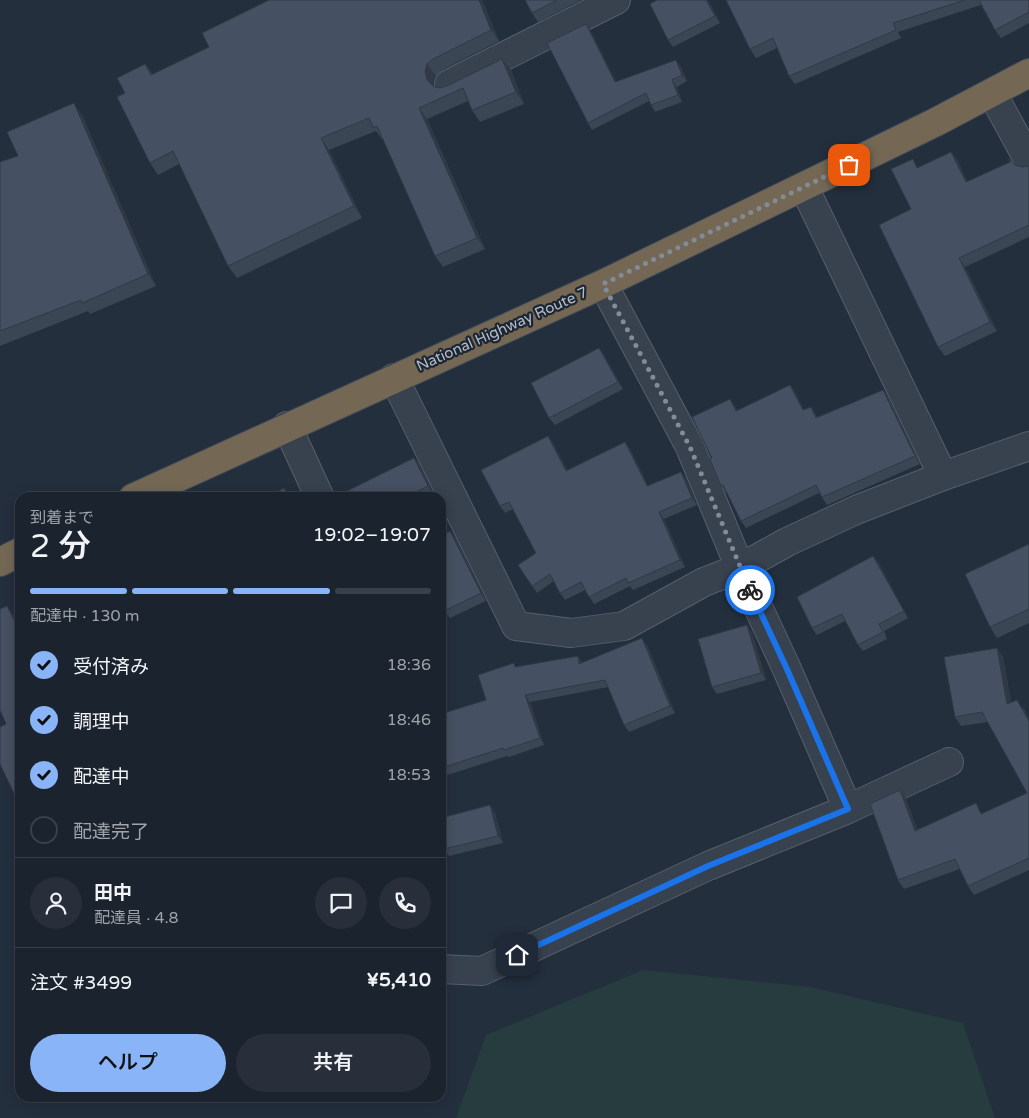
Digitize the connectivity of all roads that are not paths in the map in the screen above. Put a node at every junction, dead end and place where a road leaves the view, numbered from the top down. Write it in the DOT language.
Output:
graph roads {
  1 [pos="616,0"];
  2 [pos="1029,73"];
  3 [pos="449,84"];
  4 [pos="992,93"];
  5 [pos="1029,161"];
  6 [pos="804,187"];
  7 [pos="603,284"];
  8 [pos="394,378"];
  9 [pos="287,426"];
  10 [pos="1029,446"];
  11 [pos="943,476"];
  12 [pos="146,492"];
  13 [pos="317,492"];
  14 [pos="15,554"];
  15 [pos="0,562"];
  16 [pos="740,568"];
  17 [pos="949,762"];
  18 [pos="848,809"];
  19 [pos="446,969"];
  1 -- 3 [label="street"];
  2 -- 4 [label="highway, National Highway Route 7"];
  4 -- 5 [label="street"];
  4 -- 6 [label="highway, National Highway Route 7"];
  6 -- 7 [label="highway, National Highway Route 7"];
  6 -- 11 [label="street"];
  7 -- 8 [label="highway, National Highway Route 7"];
  7 -- 16 [label="street"];
  8 -- 9 [label="highway, National Highway Route 7"];
  8 -- 16 [label="street"];
  9 -- 12 [label="highway, National Highway Route 7"];
  9 -- 13 [label="street"];
  10 -- 11 [label="street"];
  11 -- 16 [label="street"];
  14 -- 15 [label="highway"];
  16 -- 18 [label="street"];
  17 -- 18 [label="street"];
  18 -- 19 [label="street"];
}
